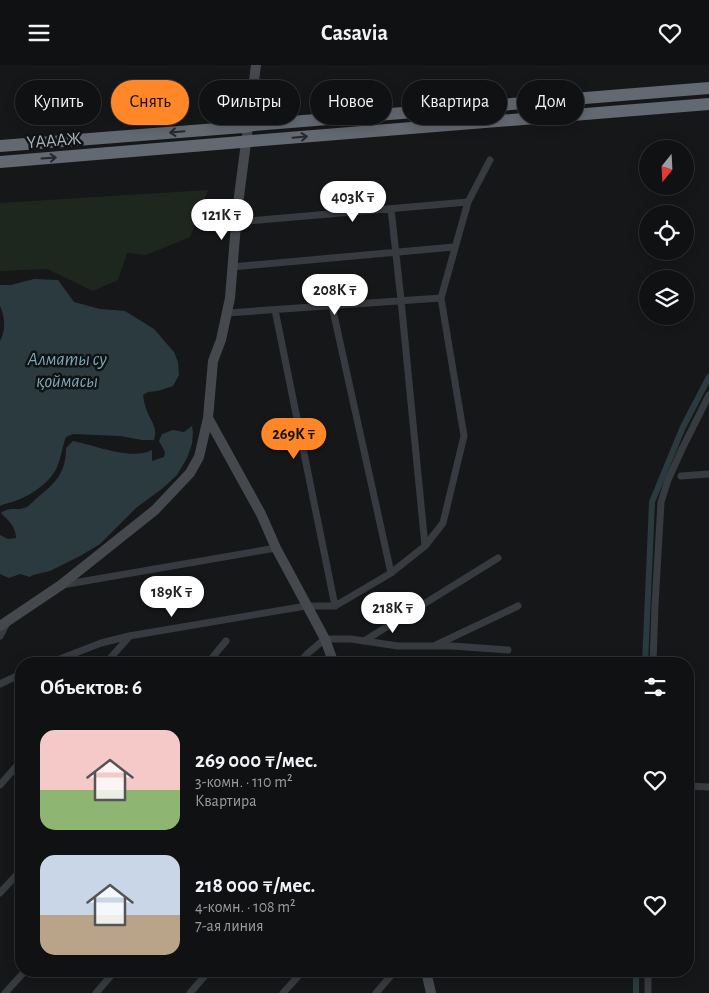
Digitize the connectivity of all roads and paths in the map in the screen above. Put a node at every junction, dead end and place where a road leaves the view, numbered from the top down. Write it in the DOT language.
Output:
graph roads {
  1 [pos="256,65"];
  2 [pos="709,88"];
  3 [pos="709,104"];
  4 [pos="0,146"];
  5 [pos="490,160"];
  6 [pos="0,162"];
  7 [pos="468,202"];
  8 [pos="391,209"];
  9 [pos="236,222"];
  10 [pos="454,247"];
  11 [pos="395,253"];
  12 [pos="232,267"];
  13 [pos="441,298"];
  14 [pos="401,300"];
  15 [pos="332,306"];
  16 [pos="275,310"];
  17 [pos="227,313"];
  18 [pos="709,395"];
  19 [pos="208,418"];
  20 [pos="709,474"];
  21 [pos="682,475"];
  22 [pos="425,546"];
  23 [pos="276,548"];
  24 [pos="498,558"];
  25 [pos="391,573"];
  26 [pos="61,585"];
  27 [pos="306,606"];
  28 [pos="335,606"];
  29 [pos="518,606"];
  30 [pos="4,624"];
  31 [pos="0,636"];
  32 [pos="129,636"];
  33 [pos="325,639"];
  34 [pos="226,641"];
  35 [pos="364,641"];
  36 [pos="433,646"];
  37 [pos="508,650"];
  38 [pos="66,657"];
  39 [pos="111,657"];
  40 [pos="213,657"];
  41 [pos="304,657"];
  42 [pos="331,657"];
  43 [pos="653,657"];
  44 [pos="15,677"];
  45 [pos="0,684"];
  46 [pos="15,768"];
  47 [pos="0,785"];
  48 [pos="694,786"];
  49 [pos="709,787"];
  50 [pos="15,877"];
  51 [pos="0,893"];
  52 [pos="20,977"];
  53 [pos="110,977"];
  54 [pos="204,977"];
  55 [pos="298,977"];
  56 [pos="390,977"];
  57 [pos="427,977"];
  58 [pos="648,977"];
  59 [pos="5,993"];
  60 [pos="96,993"];
  61 [pos="190,993"];
  62 [pos="283,993"];
  63 [pos="376,993"];
  64 [pos="431,993"];
  65 [pos="648,993"];
  1 -- 9 [label="street"];
  2 -- 4 [label="highway, ҮАААЖ, one-way"];
  6 -- 3 [label="highway, ҮАААЖ, one-way"];
  5 -- 7 [label="street"];
  7 -- 8 [label="street"];
  7 -- 10 [label="street"];
  8 -- 9 [label="street"];
  8 -- 11 [label="street"];
  9 -- 12 [label="street"];
  10 -- 11 [label="street"];
  10 -- 13 [label="street"];
  11 -- 12 [label="street"];
  11 -- 14 [label="street"];
  12 -- 17 [label="street"];
  13 -- 14 [label="street"];
  13 -- 22 [label="street"];
  14 -- 15 [label="street"];
  14 -- 22 [label="street"];
  15 -- 16 [label="street"];
  15 -- 25 [label="street"];
  16 -- 17 [label="street"];
  16 -- 28 [label="street"];
  17 -- 19 [label="street"];
  18 -- 43 [label="street"];
  19 -- 23 [label="street"];
  19 -- 26 [label="street"];
  20 -- 21 [label="street"];
  22 -- 25 [label="street"];
  23 -- 26 [label="street"];
  23 -- 27 [label="street"];
  24 -- 35 [label="street"];
  25 -- 28 [label="street"];
  26 -- 30 [label="street"];
  27 -- 28 [label="street"];
  27 -- 32 [label="street"];
  27 -- 33 [label="street"];
  29 -- 36 [label="street"];
  30 -- 31 [label="street"];
  32 -- 38 [label="street"];
  32 -- 39 [label="street"];
  33 -- 35 [label="street"];
  33 -- 41 [label="street"];
  33 -- 42 [label="street"];
  34 -- 40 [label="street"];
  35 -- 36 [label="street"];
  36 -- 37 [label="street"];
  44 -- 45 [label="street"];
  46 -- 47 [label="street"];
  48 -- 49 [label="street"];
  50 -- 51 [label="street"];
  52 -- 59 [label="street"];
  53 -- 60 [label="street"];
  54 -- 61 [label="street"];
  55 -- 62 [label="street"];
  56 -- 63 [label="street"];
  57 -- 64 [label="street"];
  58 -- 65 [label="street"];
}
